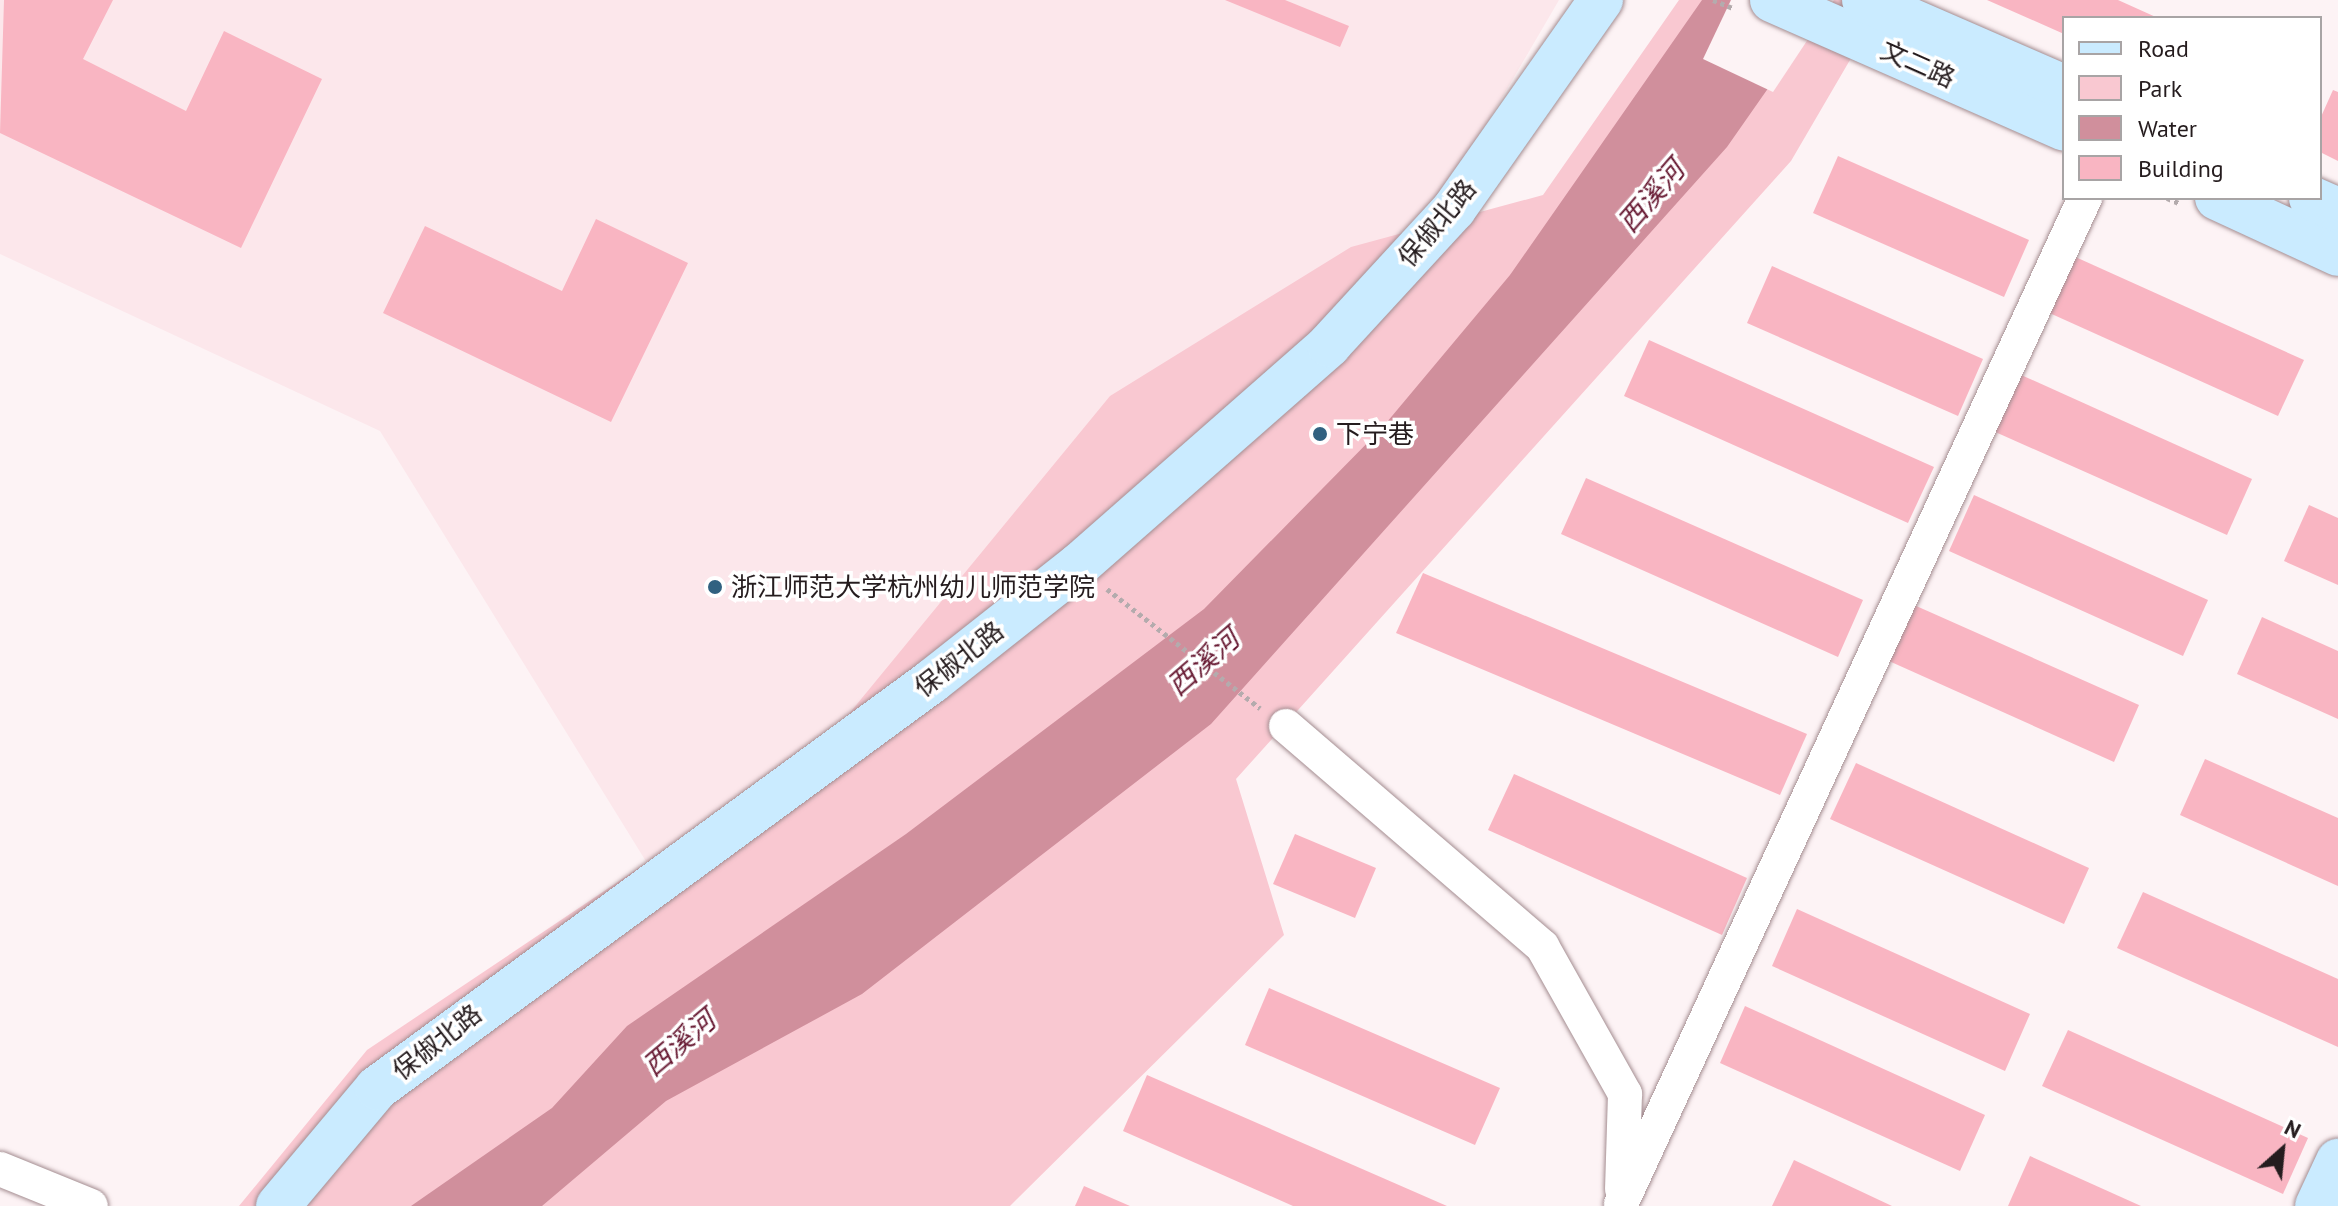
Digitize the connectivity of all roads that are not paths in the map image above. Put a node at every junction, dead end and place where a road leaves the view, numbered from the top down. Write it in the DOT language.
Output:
graph roads {
  1 [pos="1601,0"];
  2 [pos="1772,0"];
  3 [pos="1931,12"];
  4 [pos="1850,14"];
  5 [pos="2062,86"];
  6 [pos="2062,128"];
  7 [pos="2084,200"];
  8 [pos="2221,200"];
  9 [pos="2316,200"];
  10 [pos="2338,210"];
  11 [pos="2338,254"];
  12 [pos="1286,726"];
  13 [pos="2338,1161"];
  14 [pos="0,1169"];
  15 [pos="1624,1205"];
  16 [pos="91,1206"];
  17 [pos="278,1206"];
  18 [pos="2317,1206"];
  1 -- 17 [label="main road, 保俶北路"];
  2 -- 4 [label="main road, 文二路"];
  3 -- 4 [label="main road, 文二路"];
  3 -- 5 [label="main road, 文二路"];
  4 -- 6 [label="main road, 文二路"];
  7 -- 15 [label="street"];
  8 -- 11 [label="main road"];
  9 -- 10 [label="main road"];
  12 -- 15 [label="street"];
  13 -- 18 [label="main road"];
  14 -- 16 [label="street"];
}
